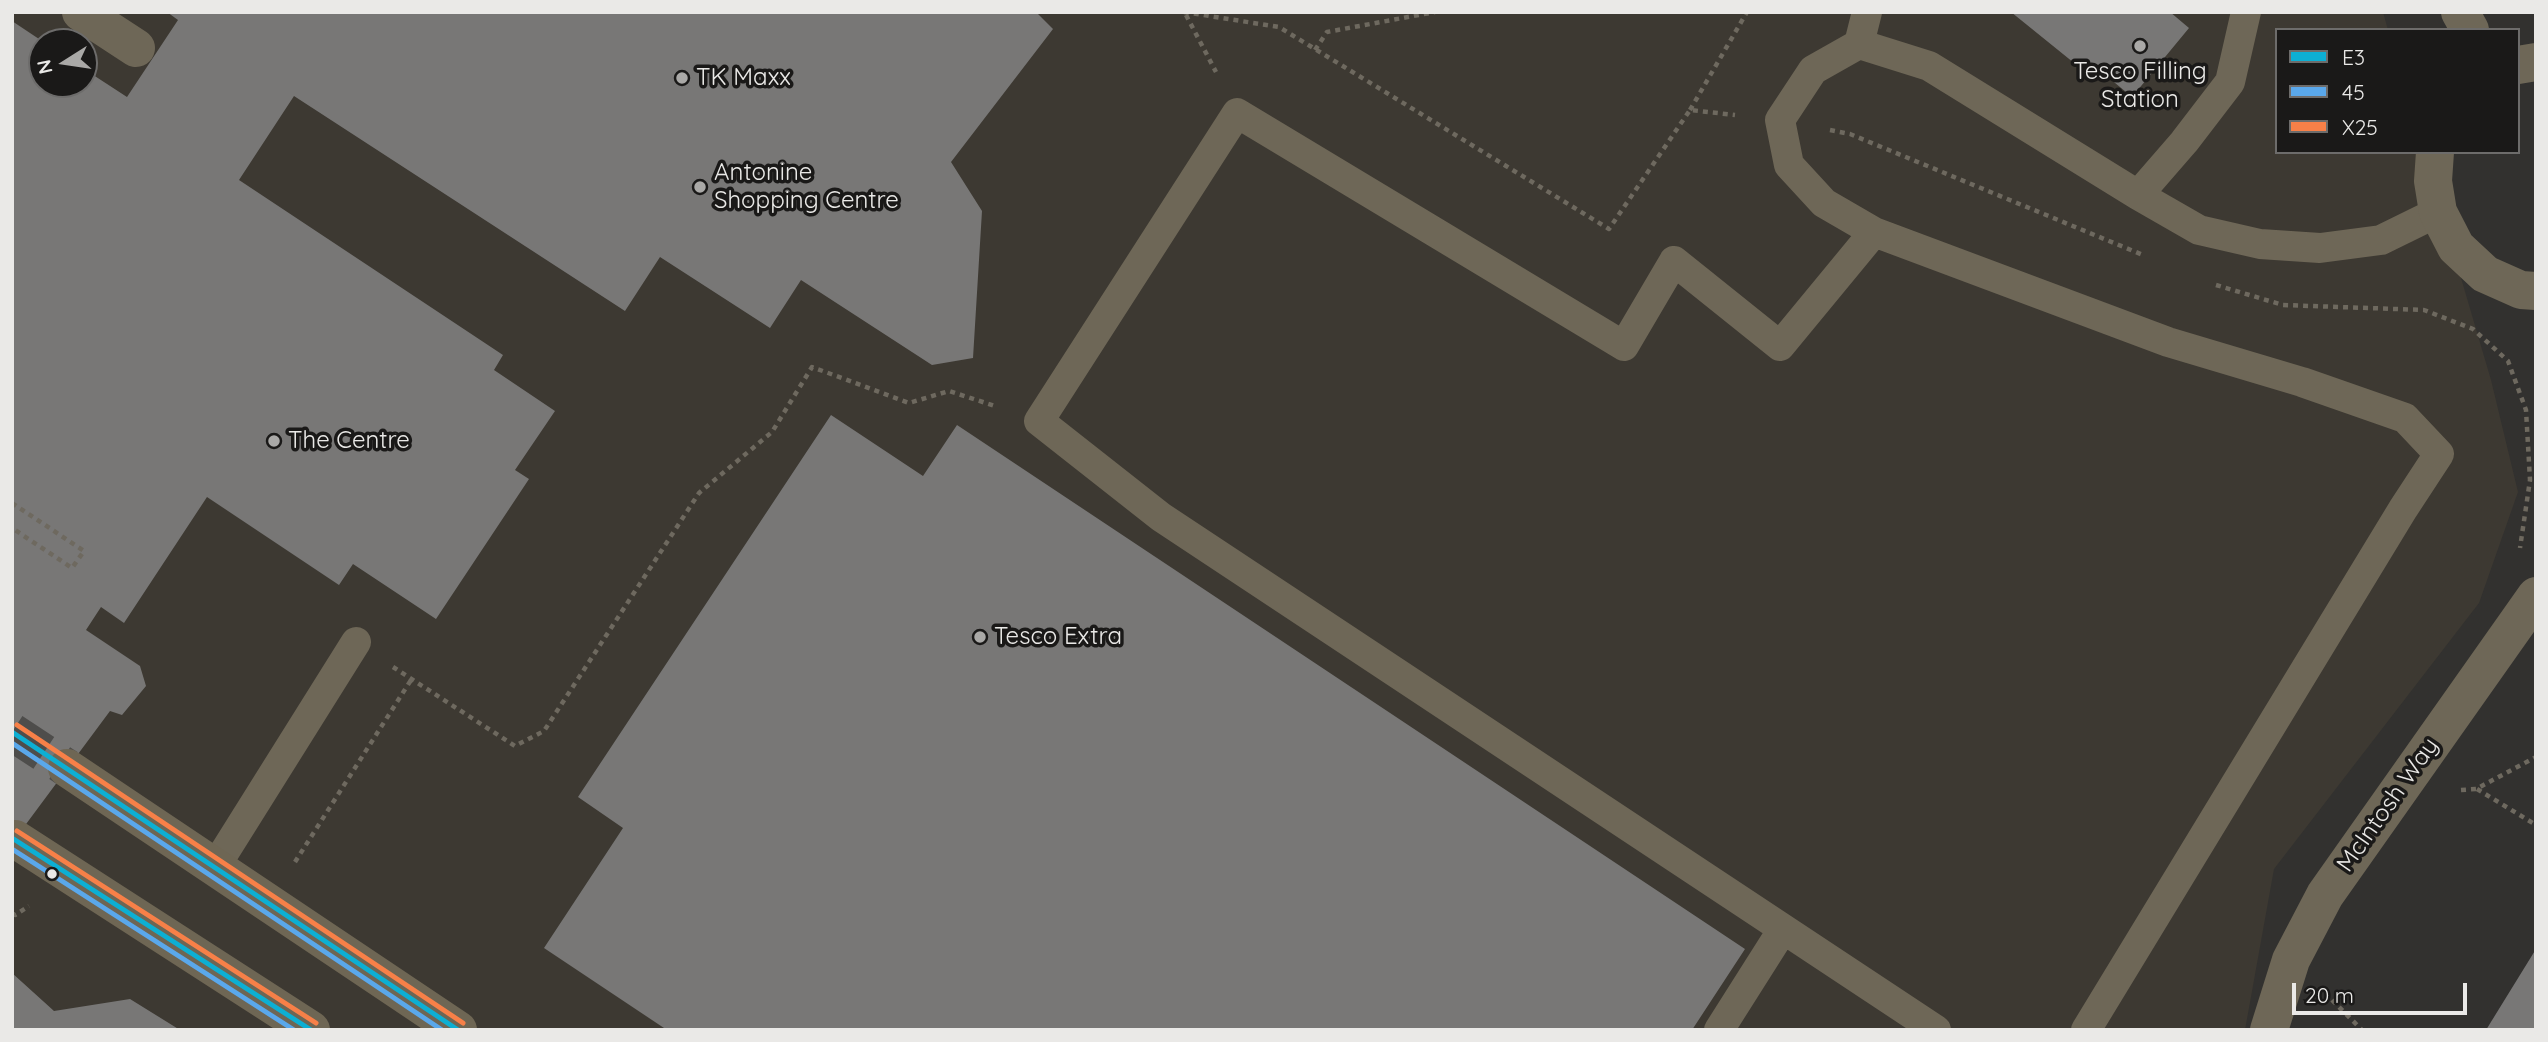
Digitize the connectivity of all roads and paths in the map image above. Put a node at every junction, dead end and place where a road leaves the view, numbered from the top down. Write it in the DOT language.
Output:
graph roads {
  1 [pos="82,12"];
  2 [pos="1435,12"];
  3 [pos="1747,12"];
  4 [pos="1867,12"];
  5 [pos="2246,12"];
  6 [pos="2460,12"];
  7 [pos="1185,13"];
  8 [pos="2469,28"];
  9 [pos="1859,44"];
  10 [pos="136,48"];
  11 [pos="1315,50"];
  12 [pos="1690,110"];
  13 [pos="1237,113"];
  14 [pos="1780,120"];
  15 [pos="2435,154"];
  16 [pos="2138,195"];
  17 [pos="2438,212"];
  18 [pos="1874,232"];
  19 [pos="2143,255"];
  20 [pos="2207,281"];
  21 [pos="2536,290"];
  22 [pos="1039,421"];
  23 [pos="12,503"];
  24 [pos="12,528"];
  25 [pos="2514,558"];
  26 [pos="2536,596"];
  27 [pos="356,642"];
  28 [pos="411,680"];
  29 [pos="67,768"];
  30 [pos="2476,789"];
  31 [pos="2536,825"];
  32 [pos="15,839"];
  33 [pos="215,867"];
  34 [pos="268,903"];
  35 [pos="1783,929"];
  36 [pos="312,1030"];
  37 [pos="458,1030"];
  38 [pos="1719,1030"];
  39 [pos="1936,1030"];
  40 [pos="2086,1030"];
  41 [pos="2269,1030"];
  1 -- 10 [label="street"];
  2 -- 11 [label="path"];
  3 -- 12 [label="path"];
  4 -- 9 [label="lane"];
  5 -- 16 [label="lane"];
  6 -- 8 [label="street"];
  7 -- 11 [label="path"];
  7 -- 13 [label="path"];
  9 -- 14 [label="lane"];
  9 -- 16 [label="lane"];
  11 -- 12 [label="path"];
  12 -- 14 [label="path"];
  13 -- 18 [label="lane"];
  13 -- 22 [label="lane"];
  14 -- 18 [label="lane"];
  14 -- 19 [label="path"];
  15 -- 17 [label="street"];
  16 -- 17 [label="lane"];
  17 -- 21 [label="street"];
  18 -- 40 [label="lane"];
  20 -- 25 [label="path"];
  22 -- 28 [label="path"];
  22 -- 35 [label="lane"];
  23 -- 24 [label="path"];
  26 -- 41 [label="street, McIntosh Way"];
  27 -- 28 [label="path"];
  27 -- 33 [label="lane"];
  28 -- 34 [label="path"];
  29 -- 33 [label="main road"];
  30 -- 31 [label="path"];
  32 -- 36 [label="main road"];
  33 -- 34 [label="main road"];
  34 -- 37 [label="main road"];
  35 -- 38 [label="lane"];
  35 -- 39 [label="lane"];
}
